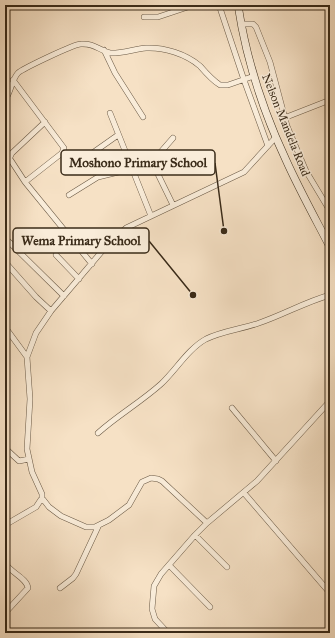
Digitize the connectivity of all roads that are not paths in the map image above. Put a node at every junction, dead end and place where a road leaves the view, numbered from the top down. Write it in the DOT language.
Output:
graph roads {
  1 [pos="193,5"];
  2 [pos="219,5"];
  3 [pos="238,5"];
  4 [pos="144,17"];
  5 [pos="241,24"];
  6 [pos="104,50"];
  7 [pos="254,76"];
  8 [pos="13,80"];
  9 [pos="244,80"];
  10 [pos="5,100"];
  11 [pos="330,100"];
  12 [pos="110,113"];
  13 [pos="143,117"];
  14 [pos="284,118"];
  15 [pos="45,122"];
  16 [pos="118,135"];
  17 [pos="276,137"];
  18 [pos="172,138"];
  19 [pos="268,146"];
  20 [pos="91,154"];
  21 [pos="131,169"];
  22 [pos="25,182"];
  23 [pos="70,195"];
  24 [pos="173,205"];
  25 [pos="330,211"];
  26 [pos="151,216"];
  27 [pos="5,238"];
  28 [pos="330,247"];
  29 [pos="56,255"];
  30 [pos="5,262"];
  31 [pos="92,264"];
  32 [pos="79,279"];
  33 [pos="330,295"];
  34 [pos="64,296"];
  35 [pos="51,312"];
  36 [pos="5,327"];
  37 [pos="27,357"];
  38 [pos="330,401"];
  39 [pos="232,408"];
  40 [pos="98,433"];
  41 [pos="5,448"];
  42 [pos="29,459"];
  43 [pos="276,461"];
  44 [pos="244,493"];
  45 [pos="42,498"];
  46 [pos="208,523"];
  47 [pos="5,525"];
  48 [pos="98,527"];
  49 [pos="195,535"];
  50 [pos="5,563"];
  51 [pos="169,565"];
  52 [pos="227,567"];
  53 [pos="60,588"];
  54 [pos="330,593"];
  55 [pos="210,607"];
  56 [pos="5,613"];
  57 [pos="168,633"];
  1 -- 4 [label="street"];
  2 -- 9 [label="street"];
  3 -- 5 [label="main road, Nelson Mandela Road"];
  5 -- 7 [label="main road, Nelson Mandela Road"];
  5 -- 14 [label="street"];
  6 -- 8 [label="street"];
  6 -- 9 [label="street"];
  6 -- 13 [label="street"];
  7 -- 9 [label="street"];
  7 -- 17 [label="main road, Nelson Mandela Road"];
  8 -- 10 [label="street"];
  8 -- 15 [label="street"];
  9 -- 19 [label="street"];
  11 -- 14 [label="street"];
  12 -- 16 [label="street"];
  14 -- 25 [label="street"];
  15 -- 22 [label="street"];
  15 -- 22 [label="street"];
  16 -- 20 [label="street"];
  16 -- 21 [label="street"];
  17 -- 19 [label="street"];
  17 -- 28 [label="main road, Nelson Mandela Road"];
  18 -- 24 [label="street"];
  19 -- 24 [label="street"];
  21 -- 23 [label="street"];
  21 -- 26 [label="street"];
  22 -- 31 [label="street"];
  24 -- 26 [label="street"];
  26 -- 31 [label="street"];
  27 -- 34 [label="street"];
  29 -- 32 [label="street"];
  30 -- 35 [label="street"];
  31 -- 32 [label="street"];
  32 -- 34 [label="street"];
  33 -- 40 [label="street"];
  34 -- 35 [label="street"];
  35 -- 37 [label="street"];
  36 -- 37 [label="street"];
  37 -- 42 [label="street"];
  38 -- 43 [label="street"];
  39 -- 43 [label="street"];
  41 -- 42 [label="street"];
  42 -- 45 [label="street"];
  43 -- 44 [label="street"];
  44 -- 46 [label="street"];
  44 -- 54 [label="street"];
  45 -- 47 [label="street"];
  45 -- 48 [label="street"];
  46 -- 48 [label="street"];
  46 -- 49 [label="street"];
  48 -- 53 [label="street"];
  49 -- 51 [label="street"];
  49 -- 52 [label="street"];
  50 -- 56 [label="street"];
  51 -- 55 [label="street"];
  51 -- 57 [label="street"];
}
